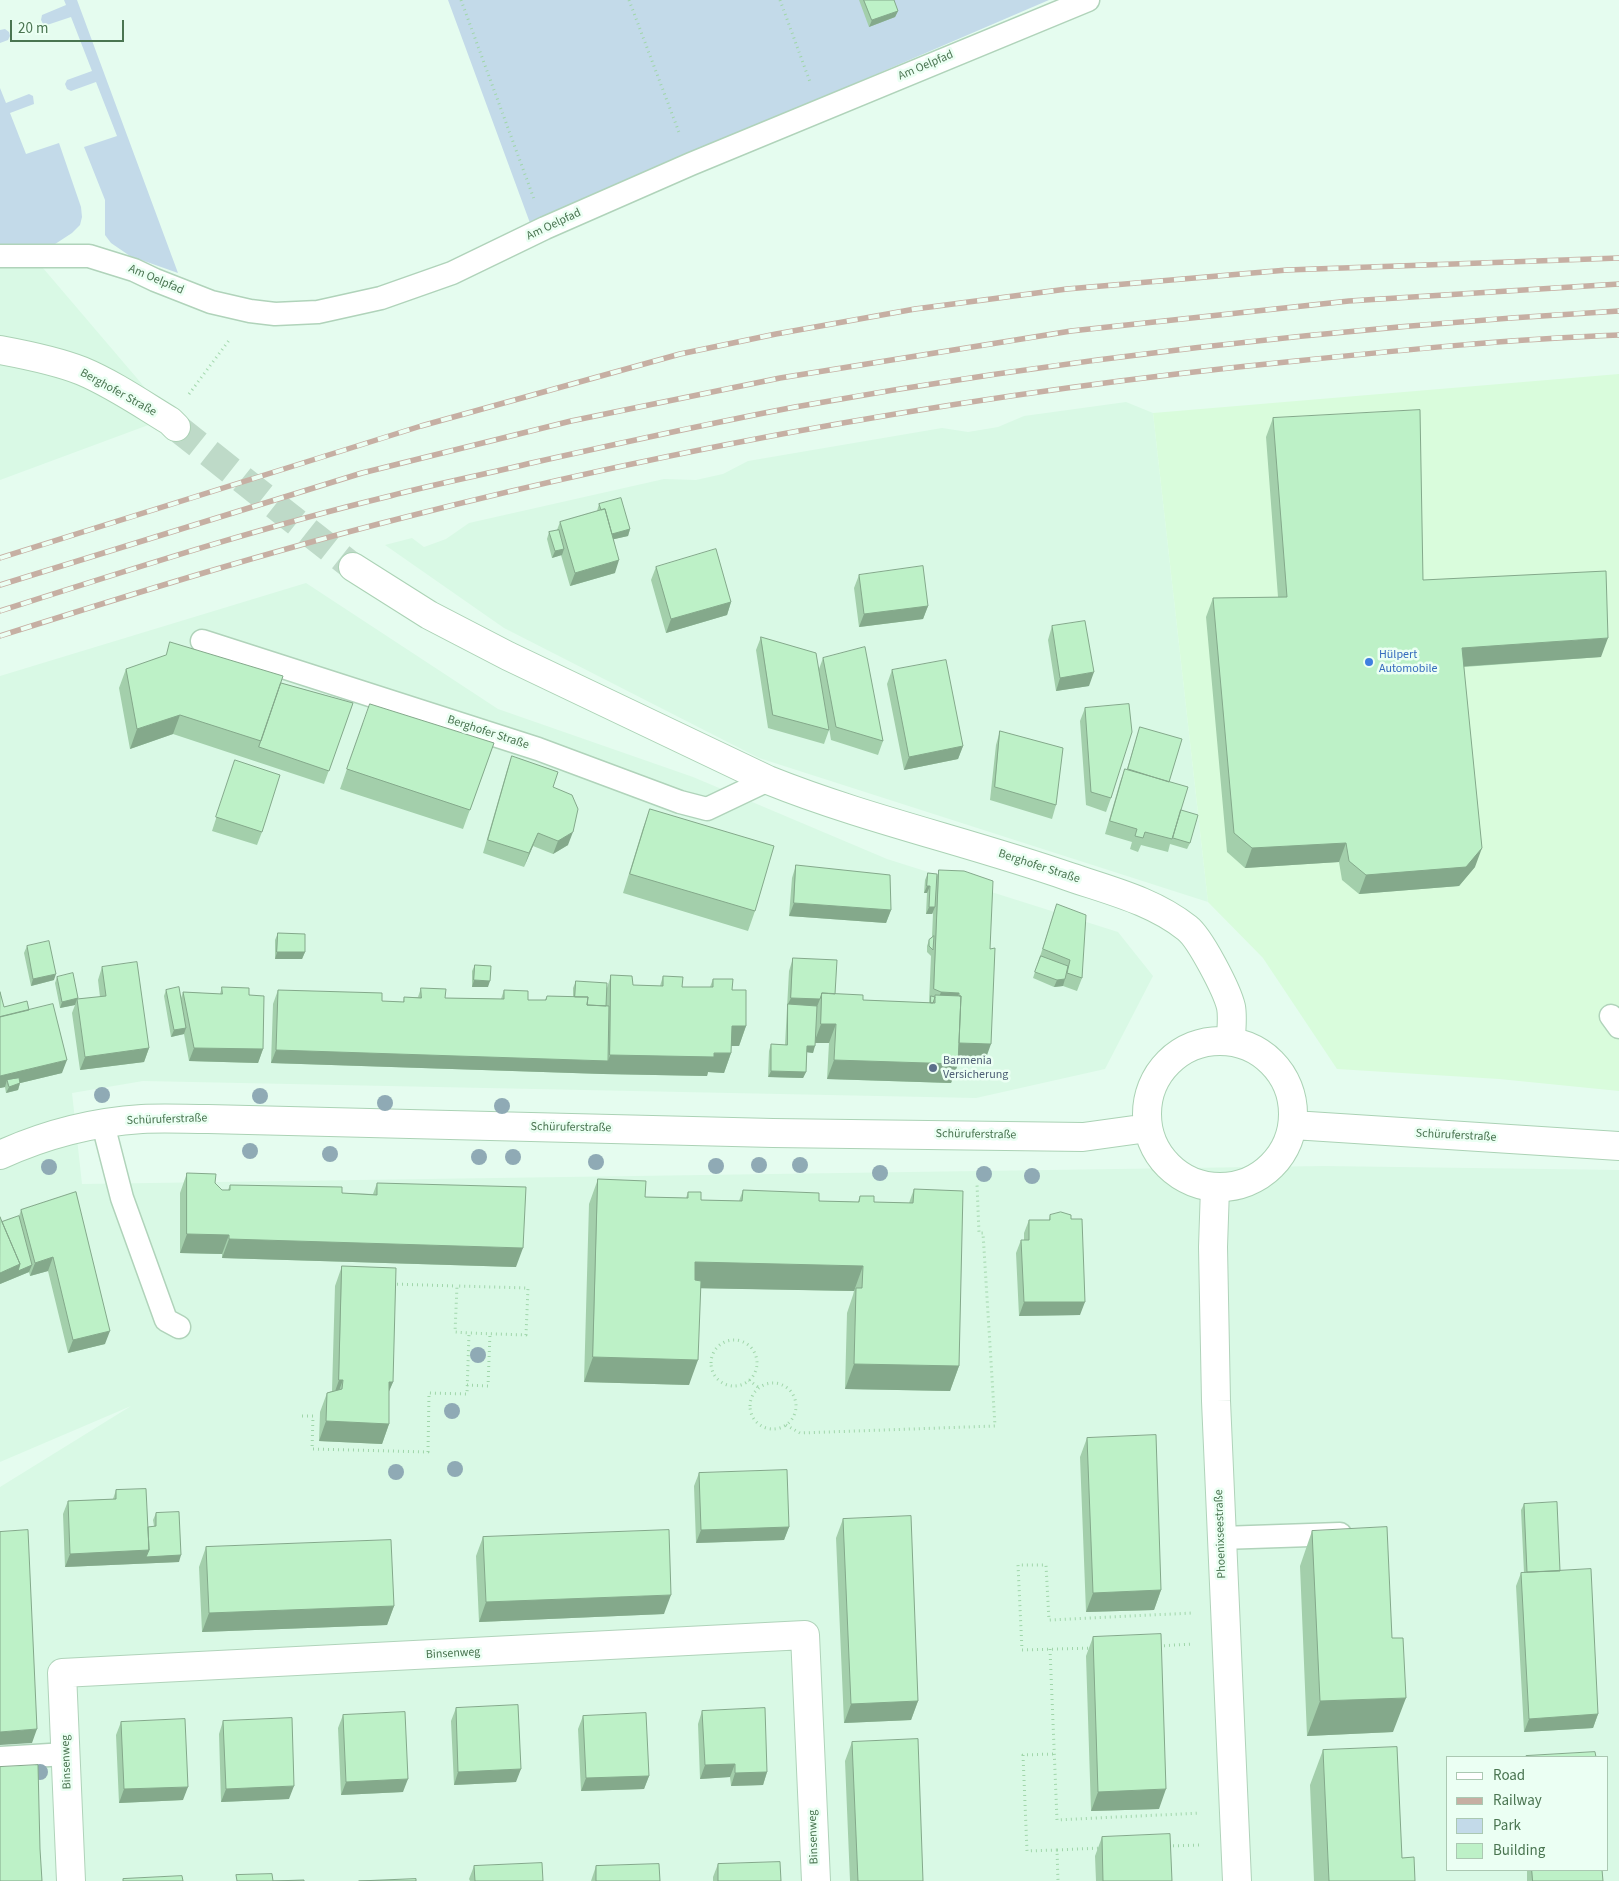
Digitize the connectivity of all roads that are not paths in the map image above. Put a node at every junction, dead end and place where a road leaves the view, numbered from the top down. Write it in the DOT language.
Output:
graph roads {
  1 [pos="1088,0"];
  2 [pos="0,256"];
  3 [pos="0,350"];
  4 [pos="176,427"];
  5 [pos="353,567"];
  6 [pos="202,641"];
  7 [pos="768,780"];
  8 [pos="1231,1041"];
  9 [pos="103,1124"];
  10 [pos="1293,1125"];
  11 [pos="1148,1128"];
  12 [pos="1619,1146"];
  13 [pos="0,1155"];
  14 [pos="1215,1188"];
  15 [pos="178,1327"];
  16 [pos="1360,1533"];
  17 [pos="1222,1538"];
  18 [pos="66,1754"];
  19 [pos="0,1758"];
  20 [pos="72,1881"];
  21 [pos="816,1881"];
  22 [pos="1237,1881"];
  1 -- 2 [label="lane, Am Oelpfad"];
  3 -- 4 [label="street, Berghofer Straße"];
  5 -- 7 [label="street, Berghofer Straße"];
  6 -- 7 [label="lane, Berghofer Straße"];
  7 -- 8 [label="street, Berghofer Straße"];
  8 -- 10 [label="street"];
  8 -- 11 [label="street"];
  9 -- 11 [label="street, Schüruferstraße"];
  9 -- 13 [label="street, Schüruferstraße"];
  9 -- 15 [label="lane"];
  10 -- 12 [label="street, Schüruferstraße"];
  10 -- 14 [label="street"];
  11 -- 14 [label="street"];
  14 -- 17 [label="street, Phoenixseestraße"];
  16 -- 17 [label="lane"];
  17 -- 22 [label="street, Phoenixseestraße"];
  18 -- 19 [label="lane"];
  18 -- 20 [label="street, Binsenweg"];
  18 -- 21 [label="street, Binsenweg"];
}
